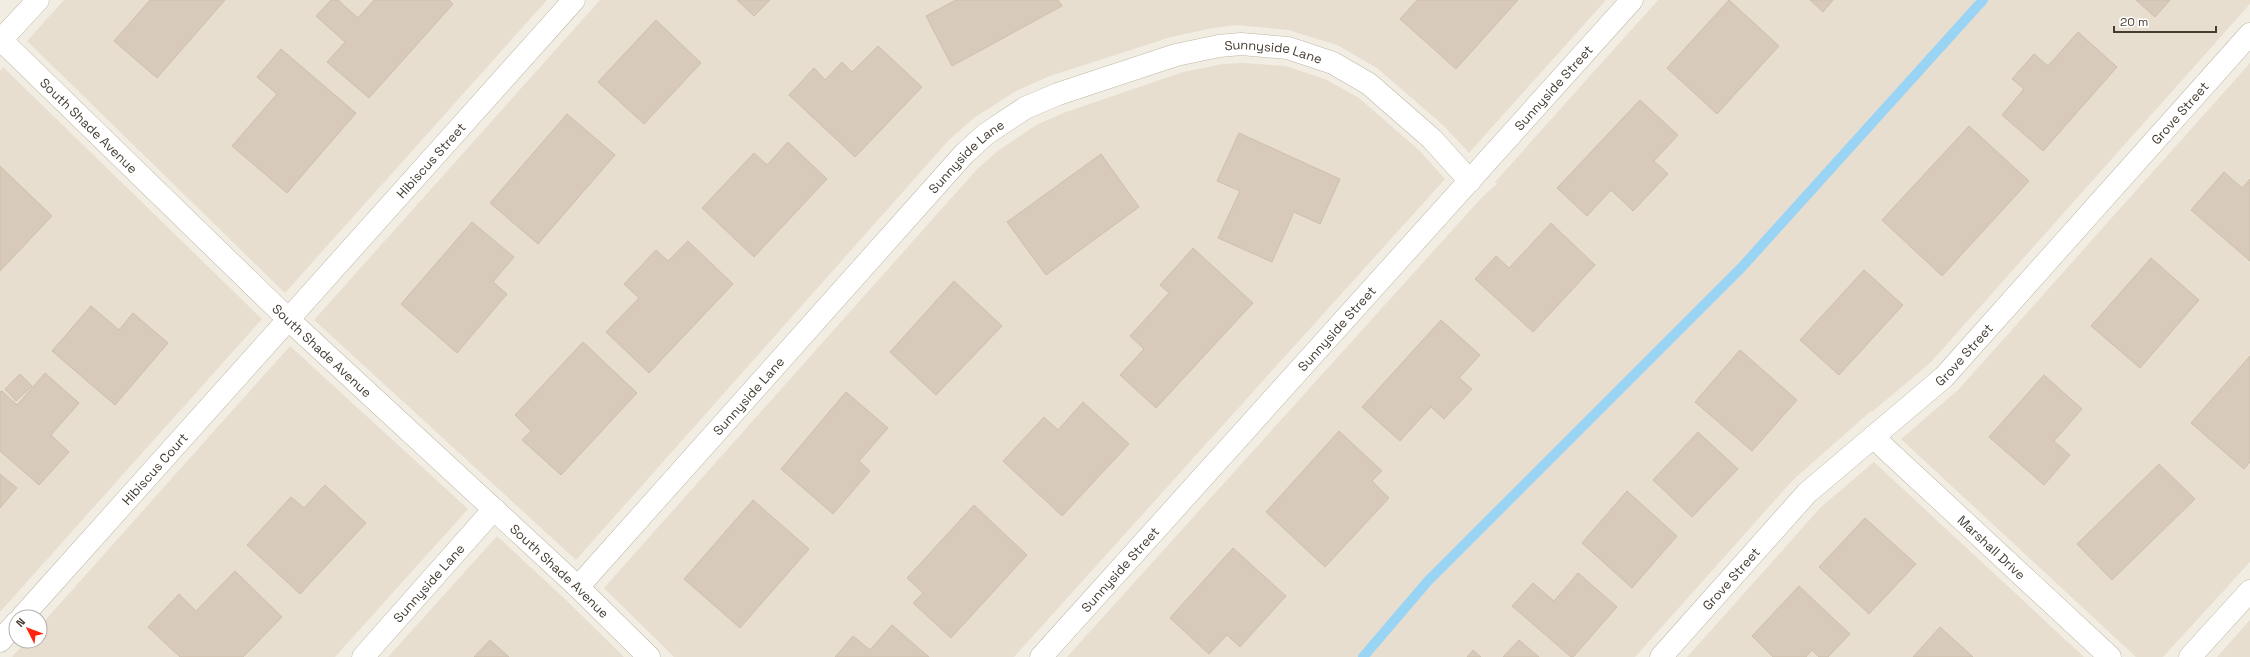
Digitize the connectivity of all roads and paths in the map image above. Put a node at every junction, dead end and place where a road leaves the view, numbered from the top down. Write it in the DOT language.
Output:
graph roads {
  1 [pos="38,0"];
  2 [pos="574,0"];
  3 [pos="1632,0"];
  4 [pos="2250,34"];
  5 [pos="0,40"];
  6 [pos="1470,181"];
  7 [pos="288,319"];
  8 [pos="1873,437"];
  9 [pos="494,509"];
  10 [pos="578,587"];
  11 [pos="2250,591"];
  12 [pos="29,609"];
  13 [pos="8,632"];
  14 [pos="0,641"];
  15 [pos="363,657"];
  16 [pos="649,657"];
  17 [pos="1041,657"];
  18 [pos="1660,657"];
  19 [pos="2110,657"];
  20 [pos="2190,657"];
  1 -- 5 [label="street"];
  2 -- 7 [label="street, Hibiscus Street"];
  3 -- 6 [label="street, Sunnyside Street"];
  4 -- 8 [label="street, Grove Street"];
  5 -- 7 [label="street, South Shade Avenue"];
  6 -- 10 [label="street, Sunnyside Lane"];
  6 -- 17 [label="street, Sunnyside Street"];
  7 -- 9 [label="street, South Shade Avenue"];
  7 -- 12 [label="street, Hibiscus Court"];
  8 -- 18 [label="street, Grove Street"];
  8 -- 19 [label="street, Marshall Drive"];
  9 -- 10 [label="street, South Shade Avenue"];
  9 -- 15 [label="street, Sunnyside Lane"];
  10 -- 16 [label="street, South Shade Avenue"];
  11 -- 20 [label="street"];
  13 -- 14 [label="street"];
}
